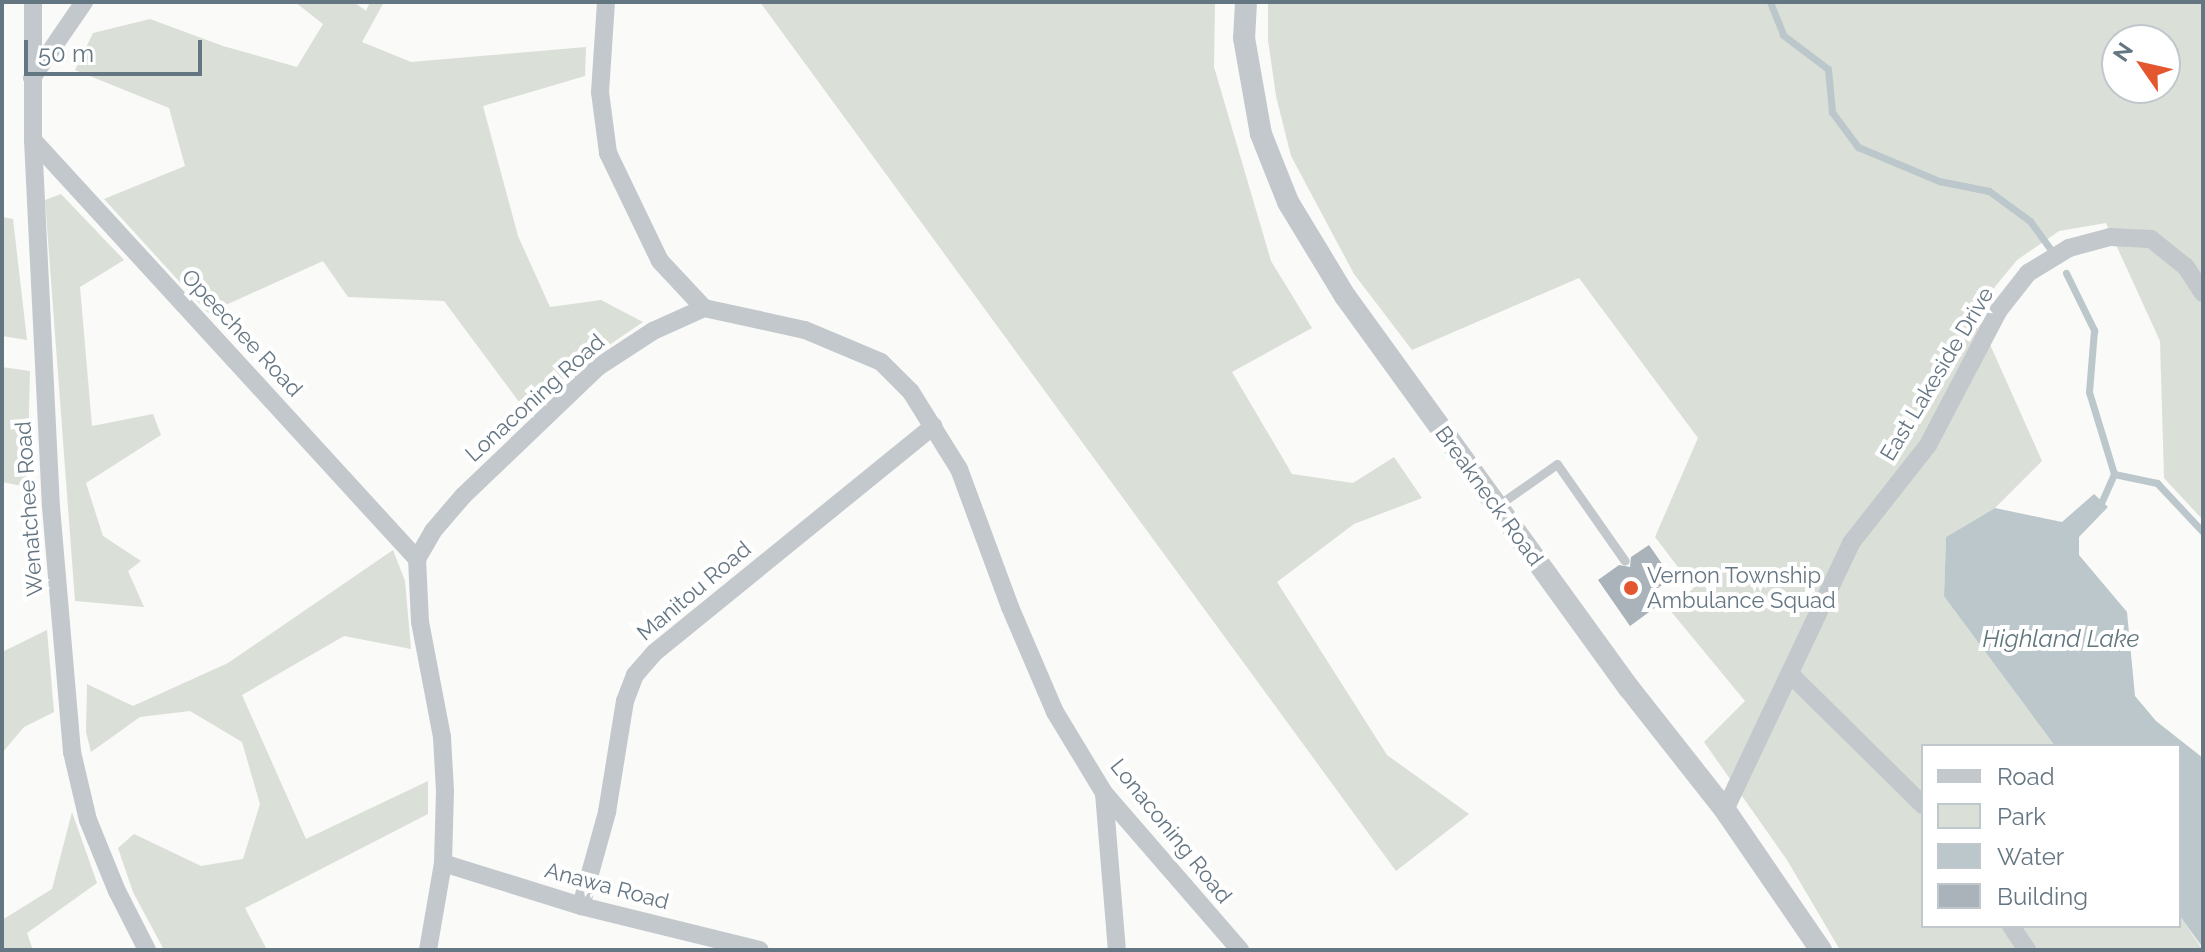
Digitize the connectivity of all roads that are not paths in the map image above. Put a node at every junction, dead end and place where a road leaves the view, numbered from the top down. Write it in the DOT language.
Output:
graph roads {
  1 [pos="33,2"];
  2 [pos="84,2"];
  3 [pos="606,2"];
  4 [pos="1246,2"];
  5 [pos="32,78"];
  6 [pos="33,140"];
  7 [pos="2203,293"];
  8 [pos="704,308"];
  9 [pos="933,426"];
  10 [pos="1497,506"];
  11 [pos="417,559"];
  12 [pos="1625,561"];
  13 [pos="1790,674"];
  14 [pos="1104,793"];
  15 [pos="1921,803"];
  16 [pos="1725,810"];
  17 [pos="443,863"];
  18 [pos="581,906"];
  19 [pos="2012,928"];
  20 [pos="680,930"];
  21 [pos="147,950"];
  22 [pos="428,950"];
  23 [pos="681,950"];
  24 [pos="760,950"];
  25 [pos="1117,950"];
  26 [pos="1240,950"];
  27 [pos="1821,950"];
  28 [pos="2027,950"];
  1 -- 5 [label="street, Wenatchee Road"];
  2 -- 5 [label="street"];
  3 -- 8 [label="street"];
  4 -- 10 [label="street, Breakneck Road"];
  5 -- 6 [label="street, Wenatchee Road"];
  6 -- 11 [label="street, Opeechee Road"];
  6 -- 21 [label="street, Wenatchee Road"];
  7 -- 13 [label="street, East Lakeside Drive"];
  8 -- 9 [label="street, Lonaconing Road"];
  8 -- 11 [label="street, Lonaconing Road"];
  9 -- 14 [label="street, Lonaconing Road"];
  9 -- 18 [label="street, Manitou Road"];
  10 -- 12 [label="lane"];
  10 -- 16 [label="street, Breakneck Road"];
  11 -- 17 [label="street"];
  13 -- 15 [label="street"];
  13 -- 16 [label="street, East Lakeside Drive"];
  14 -- 25 [label="street"];
  14 -- 26 [label="street, Lonaconing Road"];
  16 -- 27 [label="street, Breakneck Road"];
  17 -- 18 [label="street, Anawa Road"];
  17 -- 22 [label="street"];
  18 -- 20 [label="street, Anawa Road"];
  19 -- 28 [label="street"];
  20 -- 23 [label="street"];
  20 -- 24 [label="street, Anawa Road"];
}
